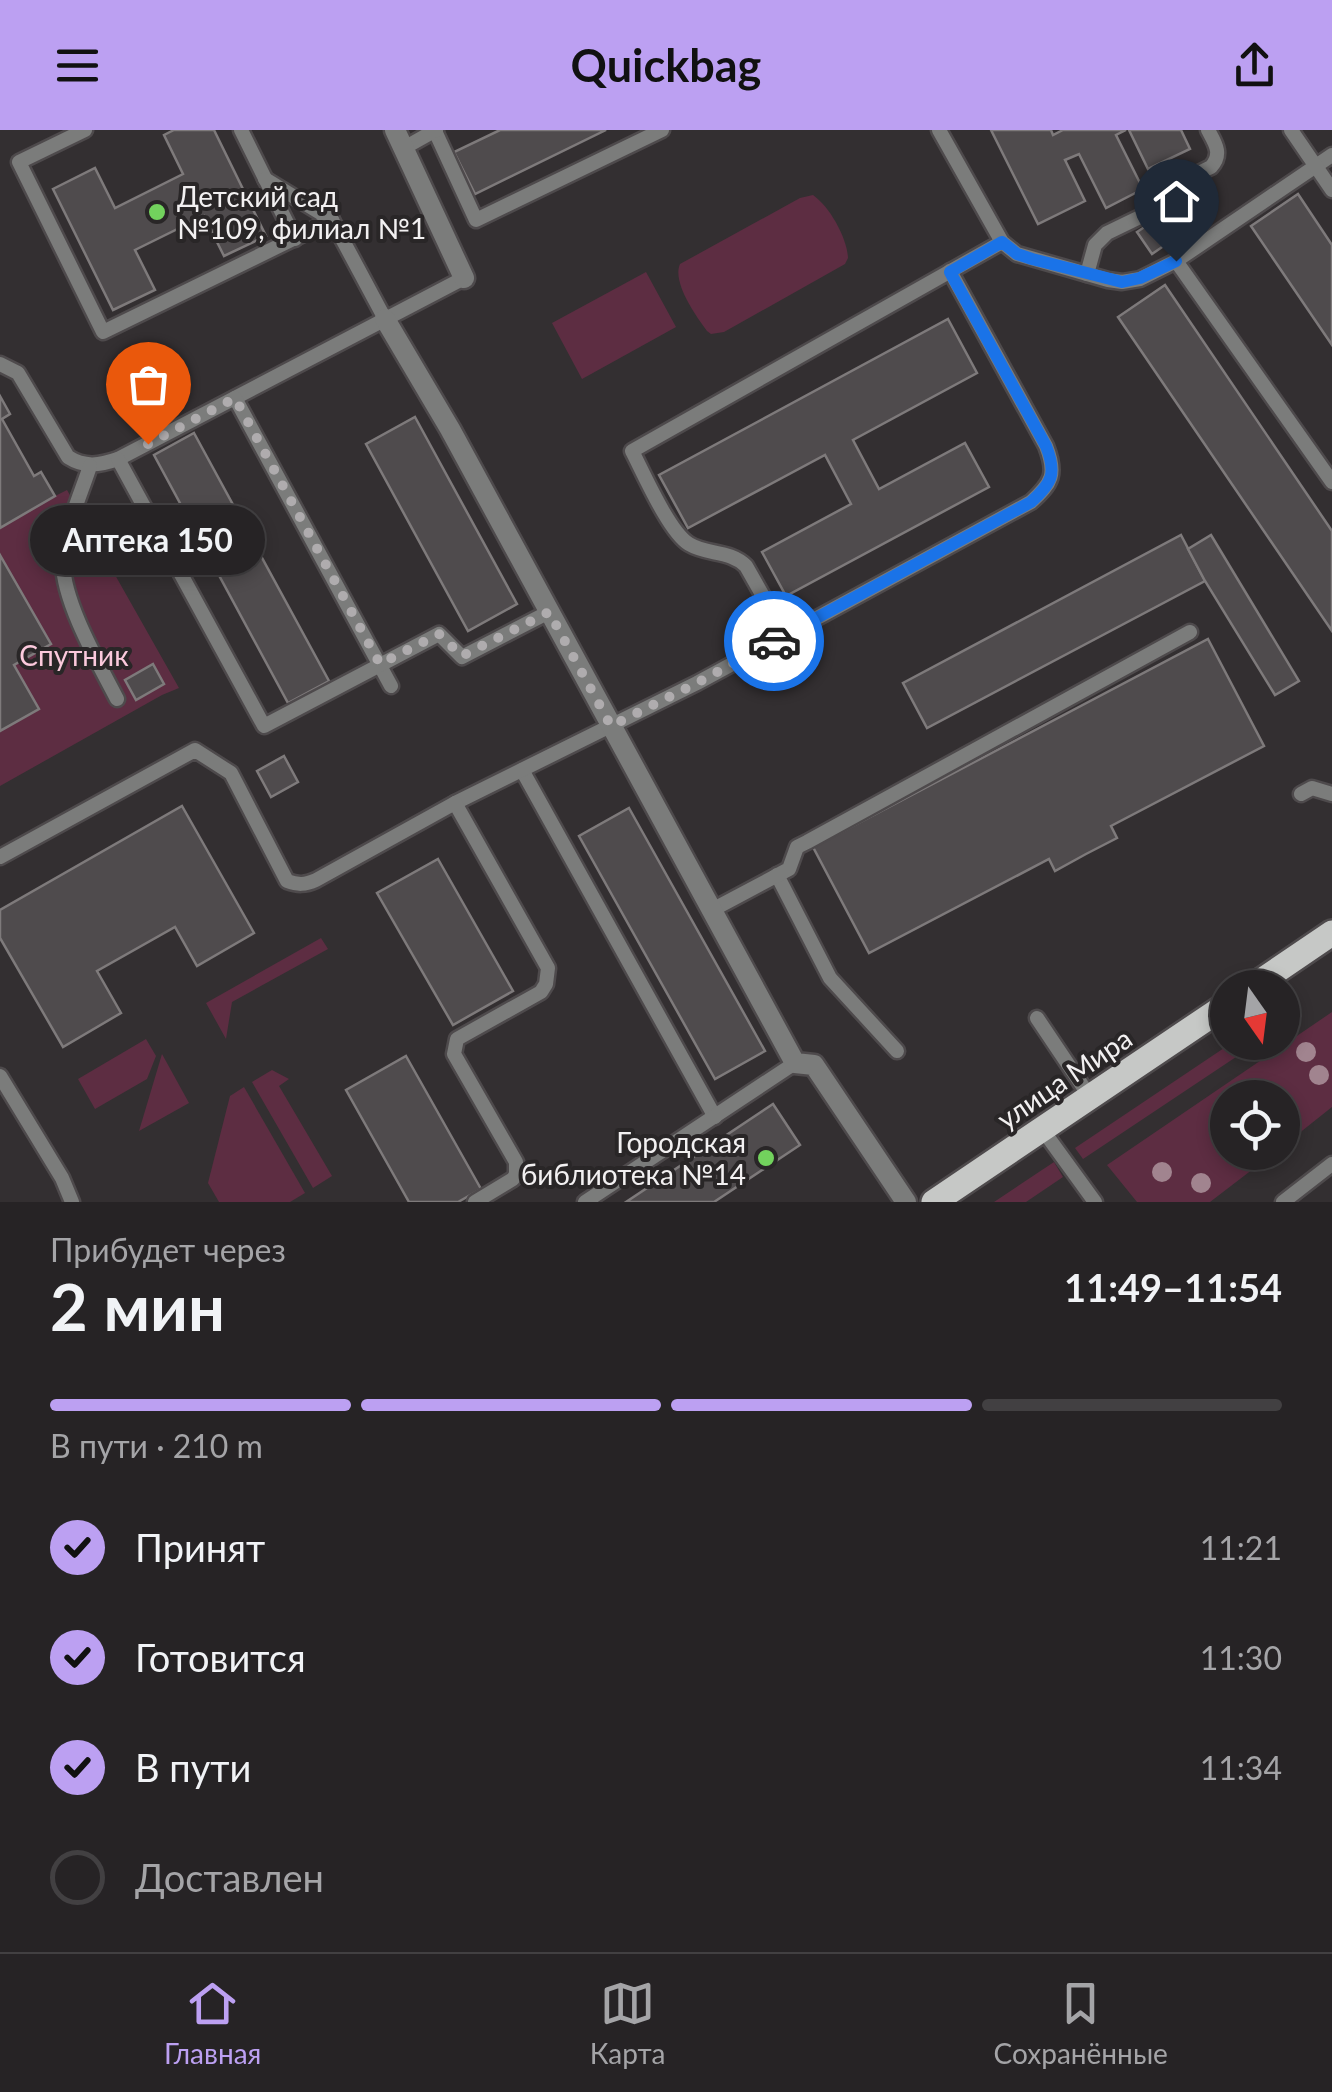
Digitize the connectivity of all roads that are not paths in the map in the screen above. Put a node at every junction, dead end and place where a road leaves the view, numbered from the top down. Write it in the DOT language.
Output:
graph roads {
  1 [pos="85,130"];
  2 [pos="241,130"];
  3 [pos="435,130"];
  4 [pos="662,130"];
  5 [pos="939,130"];
  6 [pos="1291,130"];
  7 [pos="1213,132"];
  8 [pos="400,139"];
  9 [pos="1332,156"];
  10 [pos="1316,166"];
  11 [pos="265,179"];
  12 [pos="1332,190"];
  13 [pos="332,220"];
  14 [pos="294,238"];
  15 [pos="1002,242"];
  16 [pos="1176,261"];
  17 [pos="950,272"];
  18 [pos="1088,274"];
  19 [pos="464,278"];
  20 [pos="385,319"];
  21 [pos="0,364"];
  22 [pos="235,398"];
  23 [pos="118,459"];
  24 [pos="90,466"];
  25 [pos="1332,482"];
  26 [pos="549,612"];
  27 [pos="1190,632"];
  28 [pos="784,635"];
  29 [pos="380,664"];
  30 [pos="391,686"];
  31 [pos="117,699"];
  32 [pos="611,726"];
  33 [pos="522,770"];
  34 [pos="1302,794"];
  35 [pos="1332,794"];
  36 [pos="455,803"];
  37 [pos="0,858"];
  38 [pos="777,875"];
  39 [pos="712,910"];
  40 [pos="1332,933"];
  41 [pos="1278,970"];
  42 [pos="1210,1016"];
  43 [pos="1038,1018"];
  44 [pos="896,1051"];
  45 [pos="795,1063"];
  46 [pos="0,1076"];
  47 [pos="1090,1097"];
  48 [pos="715,1117"];
  49 [pos="1042,1129"];
  50 [pos="1332,1164"];
  51 [pos="72,1202"];
  52 [pos="475,1202"];
  53 [pos="585,1202"];
  54 [pos="906,1202"];
  55 [pos="934,1202"];
  56 [pos="1095,1202"];
  57 [pos="1283,1202"];
  1 -- 14 [label="lane"];
  2 -- 11 [label="lane"];
  3 -- 4 [label="lane"];
  3 -- 8 [label="lane"];
  5 -- 15 [label="lane"];
  6 -- 10 [label="lane"];
  7 -- 18 [label="lane"];
  8 -- 19 [label="street"];
  9 -- 10 [label="lane"];
  10 -- 12 [label="lane"];
  10 -- 16 [label="lane"];
  11 -- 13 [label="lane"];
  11 -- 14 [label="lane"];
  13 -- 14 [label="lane"];
  13 -- 20 [label="lane"];
  15 -- 17 [label="lane"];
  15 -- 18 [label="lane"];
  16 -- 18 [label="lane"];
  16 -- 25 [label="lane"];
  17 -- 28 [label="lane"];
  17 -- 28 [label="lane"];
  19 -- 20 [label="lane"];
  20 -- 22 [label="lane"];
  20 -- 26 [label="street"];
  21 -- 24 [label="lane"];
  22 -- 23 [label="lane"];
  22 -- 29 [label="lane"];
  23 -- 24 [label="lane"];
  23 -- 29 [label="lane"];
  24 -- 31 [label="lane"];
  26 -- 29 [label="lane"];
  26 -- 32 [label="street"];
  27 -- 38 [label="lane"];
  28 -- 32 [label="lane"];
  29 -- 30 [label="lane"];
  32 -- 33 [label="lane"];
  32 -- 39 [label="street"];
  33 -- 36 [label="lane"];
  33 -- 48 [label="lane"];
  34 -- 35 [label="lane"];
  36 -- 37 [label="lane"];
  36 -- 52 [label="lane"];
  38 -- 39 [label="lane"];
  38 -- 44 [label="lane"];
  39 -- 45 [label="street"];
  40 -- 41 [label="main road"];
  42 -- 47 [label="main road, улица Мира"];
  43 -- 47 [label="lane"];
  45 -- 48 [label="lane"];
  45 -- 54 [label="street"];
  46 -- 51 [label="lane"];
  47 -- 49 [label="main road, улица Мира"];
  48 -- 53 [label="lane"];
  49 -- 55 [label="main road, улица Мира"];
  49 -- 56 [label="lane"];
  50 -- 57 [label="lane"];
}
